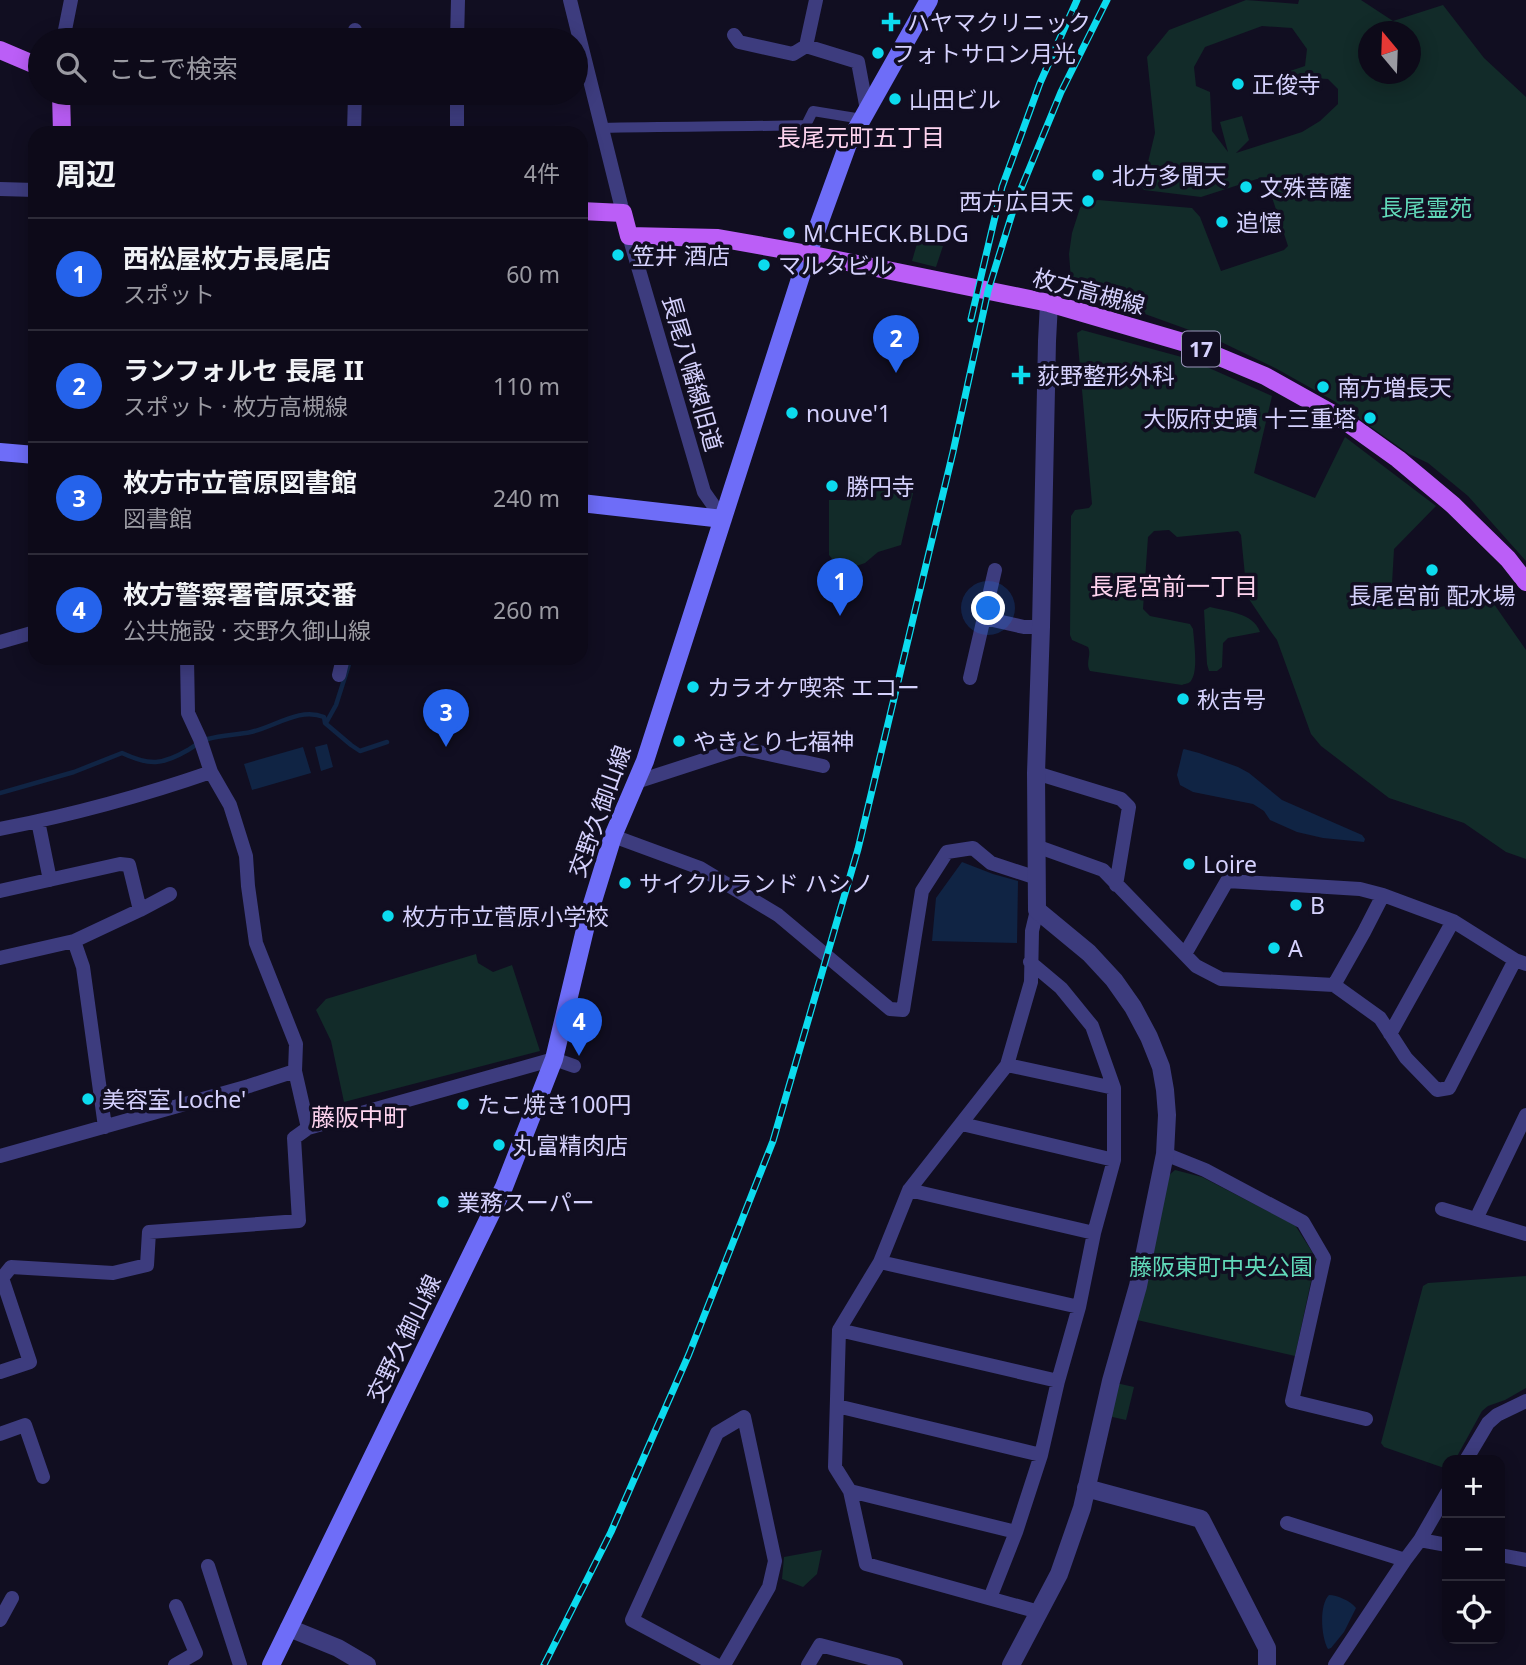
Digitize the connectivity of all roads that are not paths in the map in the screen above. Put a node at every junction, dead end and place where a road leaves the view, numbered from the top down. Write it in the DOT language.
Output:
graph roads {
  1 [pos="71,0"];
  2 [pos="458,0"];
  3 [pos="570,0"];
  4 [pos="816,0"];
  5 [pos="929,0"];
  6 [pos="65,28"];
  7 [pos="457,28"];
  8 [pos="575,28"];
  9 [pos="734,35"];
  10 [pos="806,46"];
  11 [pos="0,50"];
  12 [pos="28,62"];
  13 [pos="588,83"];
  14 [pos="61,105"];
  15 [pos="355,105"];
  16 [pos="457,105"];
  17 [pos="865,115"];
  18 [pos="62,126"];
  19 [pos="355,126"];
  20 [pos="457,126"];
  21 [pos="602,128"];
  22 [pos="0,189"];
  23 [pos="28,190"];
  24 [pos="588,211"];
  25 [pos="623,213"];
  26 [pos="629,236"];
  27 [pos="808,254"];
  28 [pos="1049,303"];
  29 [pos="0,453"];
  30 [pos="28,455"];
  31 [pos="588,504"];
  32 [pos="723,519"];
  33 [pos="995,570"];
  34 [pos="1526,582"];
  35 [pos="984,618"];
  36 [pos="1041,627"];
  37 [pos="28,634"];
  38 [pos="0,642"];
  39 [pos="187,665"];
  40 [pos="341,665"];
  41 [pos="339,675"];
  42 [pos="970,678"];
  43 [pos="822,766"];
  44 [pos="211,772"];
  45 [pos="1036,773"];
  46 [pos="636,782"];
  47 [pos="38,821"];
  48 [pos="0,829"];
  49 [pos="613,836"];
  50 [pos="1036,846"];
  51 [pos="1037,878"];
  52 [pos="50,880"];
  53 [pos="1116,885"];
  54 [pos="0,891"];
  55 [pos="170,894"];
  56 [pos="1383,895"];
  57 [pos="1037,910"];
  58 [pos="140,911"];
  59 [pos="1453,921"];
  60 [pos="74,941"];
  61 [pos="1185,954"];
  62 [pos="0,958"];
  63 [pos="1030,962"];
  64 [pos="1521,962"];
  65 [pos="1334,985"];
  66 [pos="1390,1034"];
  67 [pos="554,1059"];
  68 [pos="1007,1065"];
  69 [pos="573,1066"];
  70 [pos="295,1071"];
  71 [pos="1114,1088"];
  72 [pos="1526,1115"];
  73 [pos="962,1124"];
  74 [pos="105,1127"];
  75 [pos="308,1128"];
  76 [pos="1166,1154"];
  77 [pos="0,1156"];
  78 [pos="1114,1160"];
  79 [pos="909,1190"];
  80 [pos="1442,1209"];
  81 [pos="1476,1219"];
  82 [pos="1094,1233"];
  83 [pos="1526,1234"];
  84 [pos="880,1262"];
  85 [pos="1079,1307"];
  86 [pos="839,1330"];
  87 [pos="0,1372"];
  88 [pos="1058,1381"];
  89 [pos="1526,1401"];
  90 [pos="837,1406"];
  91 [pos="1366,1419"];
  92 [pos="0,1434"];
  93 [pos="1041,1455"];
  94 [pos="1469,1455"];
  95 [pos="43,1477"];
  96 [pos="1086,1488"];
  97 [pos="850,1491"];
  98 [pos="1442,1502"];
  99 [pos="1287,1523"];
  100 [pos="1016,1532"];
  101 [pos="1420,1540"];
  102 [pos="1442,1544"];
  103 [pos="1505,1556"];
  104 [pos="1405,1560"];
  105 [pos="1526,1560"];
  106 [pos="208,1566"];
  107 [pos="12,1598"];
  108 [pos="990,1598"];
  109 [pos="176,1606"];
  110 [pos="1040,1612"];
  111 [pos="0,1620"];
  112 [pos="289,1628"];
  113 [pos="175,1665"];
  114 [pos="240,1665"];
  115 [pos="271,1665"];
  116 [pos="367,1665"];
  117 [pos="716,1665"];
  118 [pos="724,1665"];
  119 [pos="808,1665"];
  120 [pos="895,1665"];
  121 [pos="1011,1665"];
  122 [pos="1267,1665"];
  123 [pos="1335,1665"];
  1 -- 6 [label="street"];
  2 -- 7 [label="street"];
  3 -- 8 [label="street"];
  4 -- 10 [label="street"];
  5 -- 17 [label="main road, 交野久御山線"];
  9 -- 10 [label="street"];
  10 -- 17 [label="street"];
  11 -- 12 [label="main road"];
  13 -- 21 [label="street"];
  14 -- 18 [label="main road"];
  15 -- 19 [label="street"];
  16 -- 20 [label="street"];
  17 -- 21 [label="street"];
  17 -- 27 [label="main road, 交野久御山線"];
  21 -- 25 [label="street"];
  22 -- 23 [label="street"];
  24 -- 25 [label="main road"];
  25 -- 26 [label="main road"];
  26 -- 27 [label="main road, 枚方高槻線 / 17"];
  26 -- 32 [label="street, 長尾八幡線旧道"];
  27 -- 28 [label="main road, 枚方高槻線 / 17"];
  27 -- 32 [label="main road, 交野久御山線"];
  28 -- 34 [label="main road, 枚方高槻線 / 17"];
  28 -- 36 [label="street"];
  29 -- 30 [label="main road"];
  31 -- 32 [label="main road"];
  32 -- 46 [label="main road, 交野久御山線"];
  33 -- 35 [label="street"];
  35 -- 36 [label="street"];
  35 -- 42 [label="street"];
  36 -- 45 [label="street"];
  37 -- 38 [label="street"];
  39 -- 44 [label="street"];
  40 -- 41 [label="street"];
  43 -- 46 [label="street"];
  44 -- 47 [label="street"];
  44 -- 70 [label="street"];
  45 -- 50 [label="street"];
  45 -- 53 [label="street"];
  46 -- 49 [label="main road, 交野久御山線"];
  47 -- 48 [label="street"];
  47 -- 52 [label="street"];
  49 -- 51 [label="street"];
  49 -- 67 [label="main road, 交野久御山線"];
  50 -- 51 [label="street"];
  50 -- 53 [label="street"];
  51 -- 57 [label="street"];
  52 -- 54 [label="street"];
  52 -- 58 [label="street"];
  53 -- 61 [label="street"];
  55 -- 58 [label="street"];
  56 -- 59 [label="street"];
  56 -- 61 [label="street"];
  56 -- 65 [label="street"];
  57 -- 63 [label="street"];
  57 -- 76 [label="street"];
  58 -- 60 [label="street"];
  59 -- 64 [label="street"];
  59 -- 66 [label="street"];
  60 -- 62 [label="street"];
  60 -- 74 [label="street"];
  61 -- 65 [label="street"];
  63 -- 68 [label="street"];
  63 -- 71 [label="street"];
  64 -- 66 [label="street"];
  65 -- 66 [label="street"];
  67 -- 69 [label="street"];
  67 -- 75 [label="street"];
  67 -- 112 [label="main road, 交野久御山線"];
  68 -- 71 [label="street"];
  68 -- 73 [label="street"];
  70 -- 74 [label="street"];
  70 -- 75 [label="street"];
  71 -- 78 [label="street"];
  72 -- 81 [label="street"];
  73 -- 78 [label="street"];
  73 -- 79 [label="street"];
  74 -- 77 [label="street"];
  75 -- 87 [label="street"];
  76 -- 91 [label="street"];
  76 -- 96 [label="street"];
  78 -- 82 [label="street"];
  79 -- 82 [label="street"];
  79 -- 84 [label="street"];
  80 -- 81 [label="street"];
  81 -- 83 [label="street"];
  82 -- 85 [label="street"];
  84 -- 85 [label="street"];
  84 -- 86 [label="street"];
  85 -- 88 [label="street"];
  86 -- 88 [label="street"];
  86 -- 90 [label="street"];
  88 -- 93 [label="street"];
  89 -- 94 [label="street"];
  90 -- 93 [label="street"];
  90 -- 97 [label="street"];
  92 -- 95 [label="street"];
  93 -- 100 [label="street"];
  96 -- 110 [label="street"];
  96 -- 122 [label="street"];
  97 -- 100 [label="street"];
  97 -- 108 [label="street"];
  98 -- 101 [label="street"];
  99 -- 104 [label="street"];
  100 -- 108 [label="street"];
  101 -- 102 [label="street"];
  101 -- 104 [label="street"];
  103 -- 105 [label="street"];
  104 -- 123 [label="street"];
  106 -- 114 [label="street"];
  107 -- 111 [label="street"];
  108 -- 110 [label="street"];
  109 -- 113 [label="street"];
  110 -- 121 [label="street"];
  112 -- 115 [label="main road, 交野久御山線"];
  112 -- 116 [label="street"];
  117 -- 118 [label="street"];
  119 -- 120 [label="street"];
}
